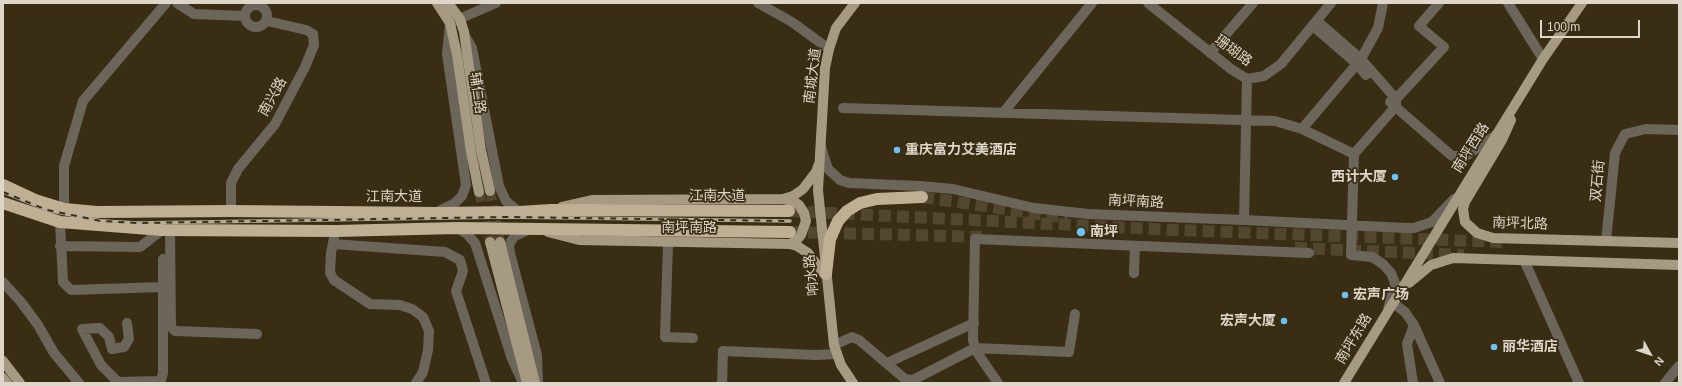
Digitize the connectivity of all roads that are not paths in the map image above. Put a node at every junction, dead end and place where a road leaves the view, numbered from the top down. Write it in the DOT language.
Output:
graph roads {
  1 [pos="166,3"];
  2 [pos="177,3"];
  3 [pos="437,3"];
  4 [pos="448,3"];
  5 [pos="496,3"];
  6 [pos="758,3"];
  7 [pos="855,3"];
  8 [pos="1092,3"];
  9 [pos="1148,3"];
  10 [pos="1252,3"];
  11 [pos="1331,3"];
  12 [pos="1382,3"];
  13 [pos="1439,3"];
  14 [pos="1508,3"];
  15 [pos="1582,3"];
  16 [pos="253,4"];
  17 [pos="245,16"];
  18 [pos="267,21"];
  19 [pos="455,21"];
  20 [pos="1315,24"];
  21 [pos="464,32"];
  22 [pos="829,48"];
  23 [pos="1210,53"];
  24 [pos="1543,59"];
  25 [pos="1359,62"];
  26 [pos="1247,79"];
  27 [pos="1524,89"];
  28 [pos="1394,102"];
  29 [pos="843,108"];
  30 [pos="1003,114"];
  31 [pos="1244,122"];
  32 [pos="1302,129"];
  33 [pos="1679,130"];
  34 [pos="1496,135"];
  35 [pos="821,146"];
  36 [pos="1354,154"];
  37 [pos="820,159"];
  38 [pos="3,185"];
  39 [pos="490,191"];
  40 [pos="1460,191"];
  41 [pos="479,192"];
  42 [pos="922,197"];
  43 [pos="783,199"];
  44 [pos="3,203"];
  45 [pos="64,208"];
  46 [pos="551,210"];
  47 [pos="231,211"];
  48 [pos="789,211"];
  49 [pos="519,212"];
  50 [pos="437,213"];
  51 [pos="1244,220"];
  52 [pos="60,222"];
  53 [pos="1352,226"];
  54 [pos="457,228"];
  55 [pos="165,230"];
  56 [pos="534,230"];
  57 [pos="336,231"];
  58 [pos="790,238"];
  59 [pos="1606,240"];
  60 [pos="668,243"];
  61 [pos="1679,243"];
  62 [pos="333,244"];
  63 [pos="60,246"];
  64 [pos="1135,246"];
  65 [pos="1309,253"];
  66 [pos="1524,260"];
  67 [pos="1679,265"];
  68 [pos="1134,273"];
  69 [pos="826,275"];
  70 [pos="3,282"];
  71 [pos="163,287"];
  72 [pos="1390,307"];
  73 [pos="1075,314"];
  74 [pos="974,322"];
  75 [pos="127,323"];
  76 [pos="1414,325"];
  77 [pos="257,334"];
  78 [pos="692,338"];
  79 [pos="975,348"];
  80 [pos="836,349"];
  81 [pos="3,362"];
  82 [pos="887,363"];
  83 [pos="1679,366"];
  84 [pos="3,378"];
  85 [pos="911,381"];
  86 [pos="160,382"];
  87 [pos="7,383"];
  88 [pos="20,383"];
  89 [pos="79,383"];
  90 [pos="416,383"];
  91 [pos="486,383"];
  92 [pos="523,383"];
  93 [pos="527,383"];
  94 [pos="534,383"];
  95 [pos="538,383"];
  96 [pos="722,383"];
  97 [pos="853,383"];
  98 [pos="998,383"];
  99 [pos="1344,383"];
  100 [pos="1413,383"];
  101 [pos="1440,383"];
  102 [pos="1579,383"];
  103 [pos="1665,383"];
  1 -- 45 [label="street"];
  2 -- 17 [label="street"];
  3 -- 19 [label="main road, 辅仁路"];
  4 -- 19 [label="main road, 辅仁路"];
  5 -- 19 [label="street"];
  6 -- 22 [label="street"];
  7 -- 22 [label="main road, 南城大道"];
  8 -- 30 [label="street"];
  9 -- 23 [label="street, 珊瑚路"];
  10 -- 23 [label="street"];
  11 -- 20 [label="street, 珊瑚路"];
  12 -- 25 [label="street"];
  13 -- 28 [label="street"];
  14 -- 24 [label="street"];
  15 -- 24 [label="main road, 南坪西路"];
  16 -- 17 [label="street"];
  16 -- 18 [label="street"];
  17 -- 18 [label="street"];
  18 -- 47 [label="street, 南兴路"];
  19 -- 21 [label="main road, 辅仁路"];
  19 -- 41 [label="main road, 辅仁路"];
  19 -- 50 [label="street"];
  20 -- 25 [label="street"];
  20 -- 26 [label="street, 珊瑚路"];
  21 -- 39 [label="main road, 辅仁路"];
  21 -- 49 [label="street"];
  22 -- 35 [label="main road, 南城大道"];
  23 -- 26 [label="street, 珊瑚路"];
  24 -- 27 [label="main road, 南坪西路"];
  25 -- 28 [label="street"];
  25 -- 32 [label="street"];
  26 -- 31 [label="street"];
  27 -- 34 [label="main road, 南坪西路"];
  27 -- 59 [label="main road, 南坪北路"];
  28 -- 34 [label="street"];
  28 -- 36 [label="street"];
  29 -- 30 [label="street"];
  30 -- 31 [label="street"];
  31 -- 32 [label="street"];
  31 -- 51 [label="street"];
  32 -- 36 [label="street"];
  33 -- 59 [label="street, 双石街"];
  34 -- 40 [label="main road, 南坪西路"];
  35 -- 37 [label="main road, 南城大道"];
  35 -- 51 [label="street, 南坪南路"];
  36 -- 53 [label="street"];
  37 -- 43 [label="main road, 南坪南路"];
  37 -- 69 [label="main road, 响水路"];
  38 -- 45 [label="highway, 江南大道"];
  40 -- 53 [label="street, 南坪南路"];
  40 -- 72 [label="main road, 南坪西路"];
  42 -- 69 [label="highway"];
  43 -- 46 [label="main road, 南坪南路"];
  43 -- 58 [label="main road"];
  44 -- 52 [label="highway"];
  45 -- 47 [label="highway, 江南大道"];
  46 -- 48 [label="highway, 江南大道"];
  46 -- 49 [label="highway, 江南大道"];
  47 -- 50 [label="highway, 江南大道"];
  49 -- 50 [label="highway, 江南大道"];
  51 -- 53 [label="street, 南坪南路"];
  52 -- 55 [label="highway"];
  52 -- 63 [label="street"];
  53 -- 72 [label="street"];
  54 -- 56 [label="highway"];
  54 -- 57 [label="highway"];
  54 -- 92 [label="street"];
  55 -- 57 [label="highway"];
  55 -- 63 [label="street"];
  55 -- 71 [label="street"];
  55 -- 77 [label="street"];
  56 -- 58 [label="highway"];
  56 -- 60 [label="main road, 南坪南路"];
  56 -- 95 [label="street"];
  57 -- 62 [label="street"];
  58 -- 60 [label="main road, 南坪南路"];
  58 -- 69 [label="main road, 南坪南路"];
  59 -- 61 [label="main road, 南坪北路"];
  60 -- 78 [label="street"];
  62 -- 90 [label="street"];
  62 -- 91 [label="street"];
  63 -- 71 [label="street"];
  64 -- 65 [label="street"];
  64 -- 68 [label="street"];
  64 -- 74 [label="street"];
  66 -- 67 [label="main road"];
  66 -- 72 [label="main road"];
  66 -- 102 [label="street"];
  69 -- 80 [label="main road, 响水路"];
  70 -- 89 [label="street"];
  71 -- 86 [label="street"];
  72 -- 76 [label="street"];
  72 -- 99 [label="main road, 南坪东路"];
  73 -- 79 [label="street"];
  74 -- 79 [label="street"];
  74 -- 82 [label="street"];
  75 -- 86 [label="street"];
  76 -- 100 [label="street"];
  76 -- 101 [label="street"];
  79 -- 85 [label="street"];
  79 -- 98 [label="street"];
  80 -- 82 [label="street"];
  80 -- 96 [label="street"];
  80 -- 97 [label="main road, 响水路"];
  81 -- 88 [label="main road"];
  82 -- 85 [label="street"];
  83 -- 103 [label="street"];
  84 -- 87 [label="main road"];
  93 -- 94 [label="main road"];
}
